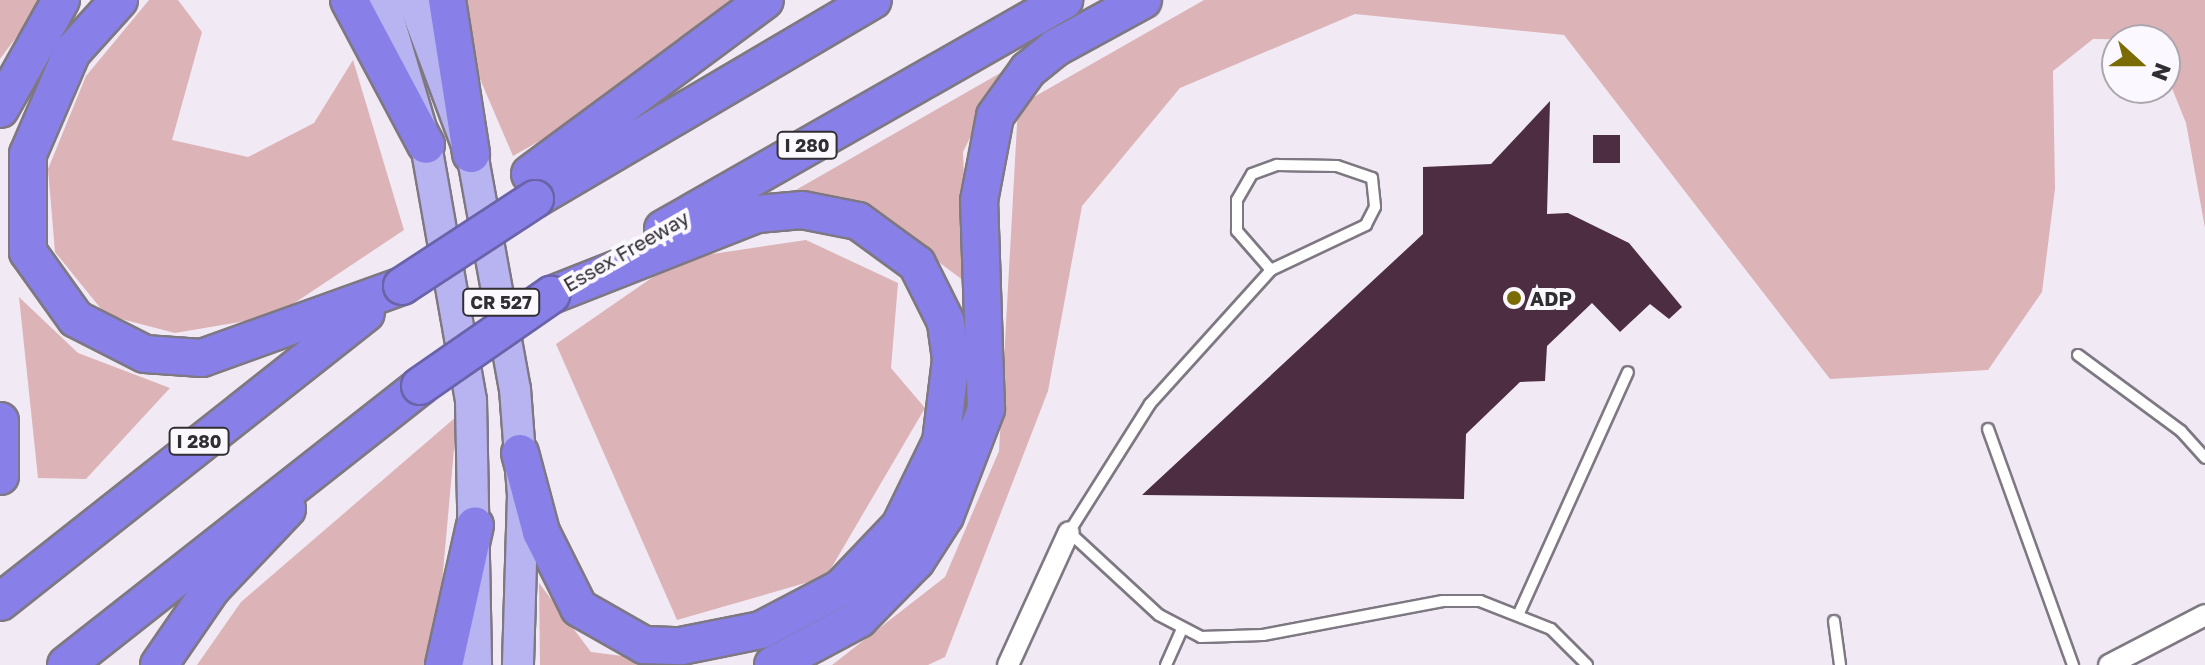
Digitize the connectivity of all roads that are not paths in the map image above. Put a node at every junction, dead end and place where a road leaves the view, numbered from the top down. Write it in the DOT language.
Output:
graph roads {
  1 [pos="61,0"];
  2 [pos="119,0"];
  3 [pos="349,0"];
  4 [pos="383,0"];
  5 [pos="413,0"];
  6 [pos="447,0"];
  7 [pos="765,0"];
  8 [pos="873,0"];
  9 [pos="1064,0"];
  10 [pos="1143,0"];
  11 [pos="0,109"];
  12 [pos="426,145"];
  13 [pos="471,154"];
  14 [pos="532,187"];
  15 [pos="1271,270"];
  16 [pos="402,286"];
  17 [pos="551,295"];
  18 [pos="2078,355"];
  19 [pos="1628,372"];
  20 [pos="0,421"];
  21 [pos="371,422"];
  22 [pos="1988,429"];
  23 [pos="520,453"];
  24 [pos="2205,458"];
  25 [pos="0,476"];
  26 [pos="475,525"];
  27 [pos="1069,532"];
  28 [pos="0,602"];
  29 [pos="1520,611"];
  30 [pos="2205,615"];
  31 [pos="1834,621"];
  32 [pos="1182,629"];
  33 [pos="66,665"];
  34 [pos="159,665"];
  35 [pos="444,665"];
  36 [pos="476,665"];
  37 [pos="518,665"];
  38 [pos="773,665"];
  39 [pos="1009,665"];
  40 [pos="1166,665"];
  41 [pos="1587,665"];
  42 [pos="1840,665"];
  43 [pos="2073,665"];
  44 [pos="2109,665"];
  1 -- 11 [label="highway"];
  2 -- 16 [label="highway"];
  3 -- 12 [label="highway"];
  4 -- 12 [label="main road, CR 527"];
  5 -- 13 [label="main road, CR 527"];
  6 -- 13 [label="highway"];
  7 -- 14 [label="highway"];
  8 -- 14 [label="highway, I 280"];
  9 -- 17 [label="highway, Essex Freeway / I 280"];
  10 -- 38 [label="highway"];
  12 -- 26 [label="main road, CR 527"];
  13 -- 23 [label="main road, CR 527"];
  14 -- 16 [label="highway, I 280, bridge"];
  15 -- 15 [label="lane"];
  15 -- 27 [label="lane"];
  16 -- 28 [label="highway, I 280"];
  17 -- 21 [label="highway, Essex Freeway / I 280, bridge"];
  17 -- 23 [label="highway"];
  18 -- 24 [label="lane"];
  19 -- 29 [label="lane"];
  20 -- 25 [label="highway"];
  21 -- 33 [label="highway, Essex Freeway / I 280"];
  21 -- 34 [label="highway"];
  22 -- 43 [label="lane"];
  23 -- 37 [label="main road, CR 527"];
  26 -- 35 [label="highway"];
  26 -- 36 [label="main road, CR 527"];
  27 -- 32 [label="lane"];
  27 -- 39 [label="street"];
  29 -- 32 [label="lane"];
  29 -- 41 [label="lane"];
  30 -- 44 [label="street"];
  31 -- 42 [label="lane"];
  32 -- 40 [label="lane"];
}
